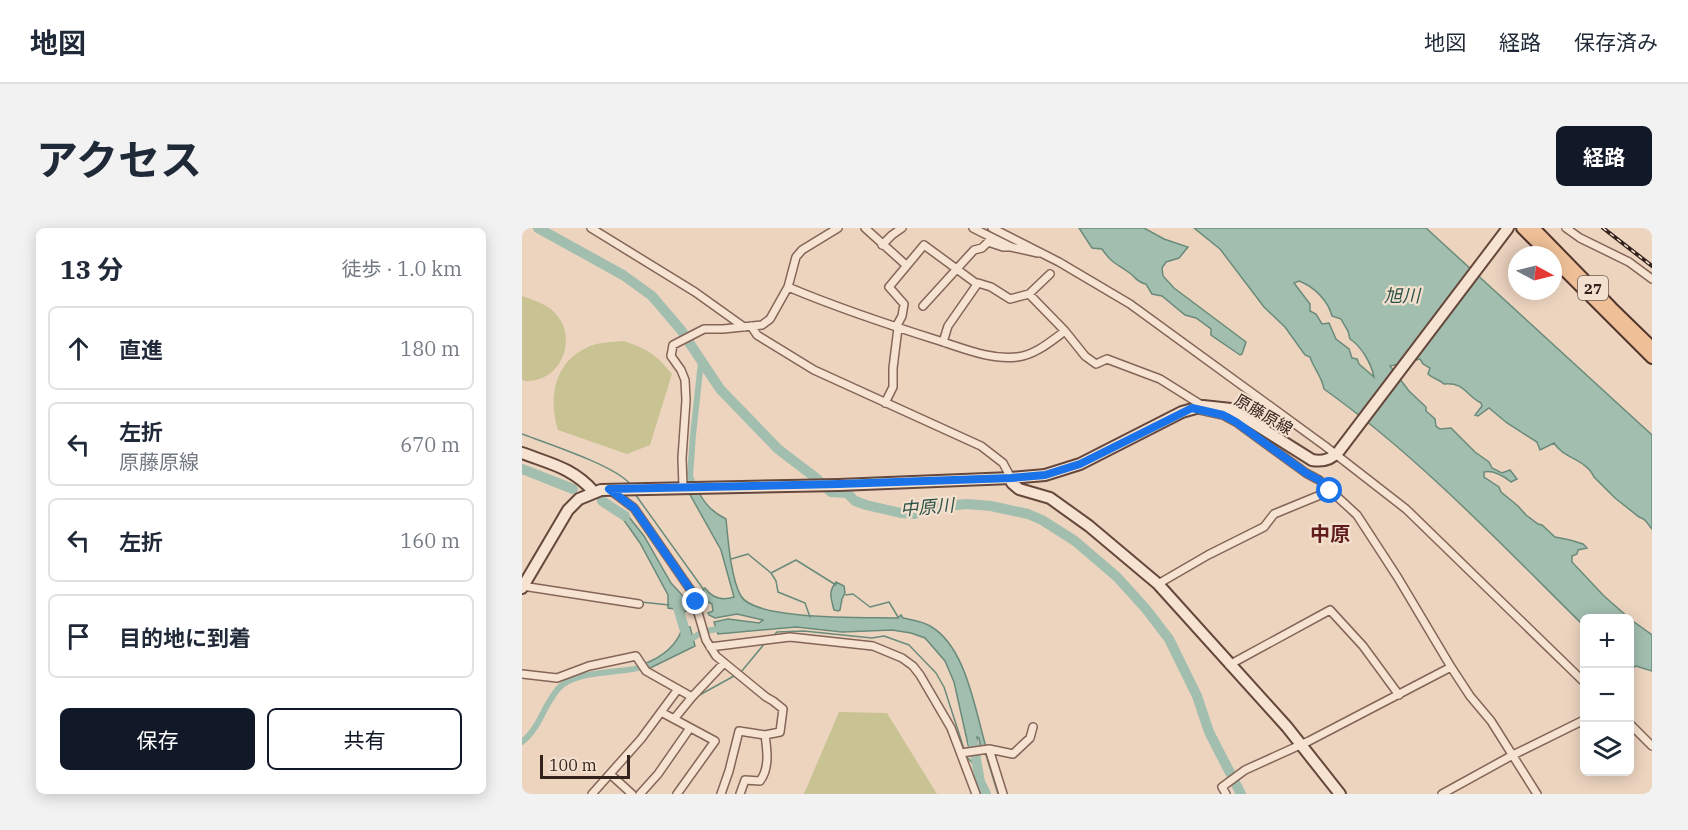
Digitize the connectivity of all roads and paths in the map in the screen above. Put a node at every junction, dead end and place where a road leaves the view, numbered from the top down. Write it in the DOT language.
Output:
graph roads {
  1 [pos="591,228"];
  2 [pos="838,228"];
  3 [pos="865,228"];
  4 [pos="902,228"];
  5 [pos="973,228"];
  6 [pos="992,228"];
  7 [pos="1522,228"];
  8 [pos="1534,228"];
  9 [pos="1566,228"];
  10 [pos="1506,230"];
  11 [pos="882,245"];
  12 [pos="1540,246"];
  13 [pos="1011,247"];
  14 [pos="1044,254"];
  15 [pos="906,265"];
  16 [pos="1562,268"];
  17 [pos="956,270"];
  18 [pos="1050,274"];
  19 [pos="1652,279"];
  20 [pos="977,284"];
  21 [pos="788,287"];
  22 [pos="1029,294"];
  23 [pos="923,306"];
  24 [pos="747,327"];
  25 [pos="897,328"];
  26 [pos="1065,331"];
  27 [pos="943,342"];
  28 [pos="1652,347"];
  29 [pos="1652,358"];
  30 [pos="885,403"];
  31 [pos="1198,407"];
  32 [pos="522,453"];
  33 [pos="1337,453"];
  34 [pos="1011,478"];
  35 [pos="690,487"];
  36 [pos="609,489"];
  37 [pos="1330,491"];
  38 [pos="594,492"];
  39 [pos="1158,584"];
  40 [pos="522,586"];
  41 [pos="639,604"];
  42 [pos="710,647"];
  43 [pos="724,663"];
  44 [pos="1229,665"];
  45 [pos="1451,667"];
  46 [pos="522,674"];
  47 [pos="1580,678"];
  48 [pos="678,689"];
  49 [pos="1400,695"];
  50 [pos="692,697"];
  51 [pos="661,712"];
  52 [pos="674,720"];
  53 [pos="1580,722"];
  54 [pos="1033,727"];
  55 [pos="690,728"];
  56 [pos="1634,729"];
  57 [pos="765,735"];
  58 [pos="1300,746"];
  59 [pos="1652,746"];
  60 [pos="988,750"];
  61 [pos="963,752"];
  62 [pos="1511,756"];
  63 [pos="610,774"];
  64 [pos="592,794"];
  65 [pos="632,794"];
  66 [pos="640,794"];
  67 [pos="677,794"];
  68 [pos="721,794"];
  69 [pos="740,794"];
  70 [pos="976,794"];
  71 [pos="1003,794"];
  72 [pos="1226,794"];
  73 [pos="1340,794"];
  74 [pos="1442,794"];
  75 [pos="1537,794"];
  1 -- 24 [label="street"];
  2 -- 21 [label="street"];
  3 -- 11 [label="street"];
  4 -- 11 [label="street"];
  5 -- 13 [label="street"];
  6 -- 14 [label="street"];
  7 -- 12 [label="main road"];
  8 -- 28 [label="main road, 27"];
  9 -- 19 [label="street"];
  10 -- 33 [label="main road"];
  11 -- 15 [label="street"];
  13 -- 14 [label="street"];
  13 -- 17 [label="street"];
  14 -- 33 [label="street"];
  15 -- 17 [label="street"];
  15 -- 25 [label="street"];
  16 -- 29 [label="main road, 27"];
  17 -- 20 [label="street"];
  17 -- 23 [label="street"];
  18 -- 22 [label="street"];
  20 -- 22 [label="street"];
  20 -- 27 [label="street"];
  21 -- 24 [label="street"];
  21 -- 25 [label="street"];
  22 -- 26 [label="street"];
  24 -- 30 [label="street"];
  24 -- 35 [label="street"];
  25 -- 27 [label="street"];
  25 -- 30 [label="street"];
  26 -- 27 [label="street"];
  26 -- 31 [label="street"];
  30 -- 34 [label="street"];
  31 -- 33 [label="main road, 原藤原線"];
  31 -- 34 [label="main road"];
  31 -- 37 [label="street"];
  32 -- 38 [label="main road"];
  33 -- 47 [label="street"];
  34 -- 35 [label="main road"];
  34 -- 39 [label="main road"];
  35 -- 36 [label="main road"];
  36 -- 38 [label="main road"];
  36 -- 42 [label="street"];
  37 -- 39 [label="street"];
  37 -- 45 [label="street"];
  38 -- 40 [label="main road"];
  39 -- 44 [label="main road"];
  40 -- 41 [label="street"];
  42 -- 43 [label="street"];
  42 -- 61 [label="street"];
  43 -- 50 [label="street"];
  43 -- 57 [label="street"];
  44 -- 49 [label="street"];
  44 -- 58 [label="main road"];
  45 -- 49 [label="street"];
  45 -- 62 [label="street"];
  46 -- 48 [label="street"];
  48 -- 50 [label="street"];
  48 -- 51 [label="street"];
  49 -- 58 [label="street"];
  50 -- 52 [label="street"];
  51 -- 52 [label="street"];
  51 -- 63 [label="street"];
  52 -- 55 [label="street"];
  53 -- 62 [label="street"];
  54 -- 60 [label="street"];
  55 -- 66 [label="street"];
  55 -- 67 [label="street"];
  56 -- 59 [label="street"];
  57 -- 68 [label="street"];
  57 -- 69 [label="street"];
  58 -- 72 [label="street"];
  58 -- 73 [label="main road"];
  60 -- 61 [label="street"];
  60 -- 71 [label="street"];
  61 -- 70 [label="street"];
  62 -- 74 [label="street"];
  62 -- 75 [label="street"];
  63 -- 64 [label="street"];
  63 -- 65 [label="street"];
}
